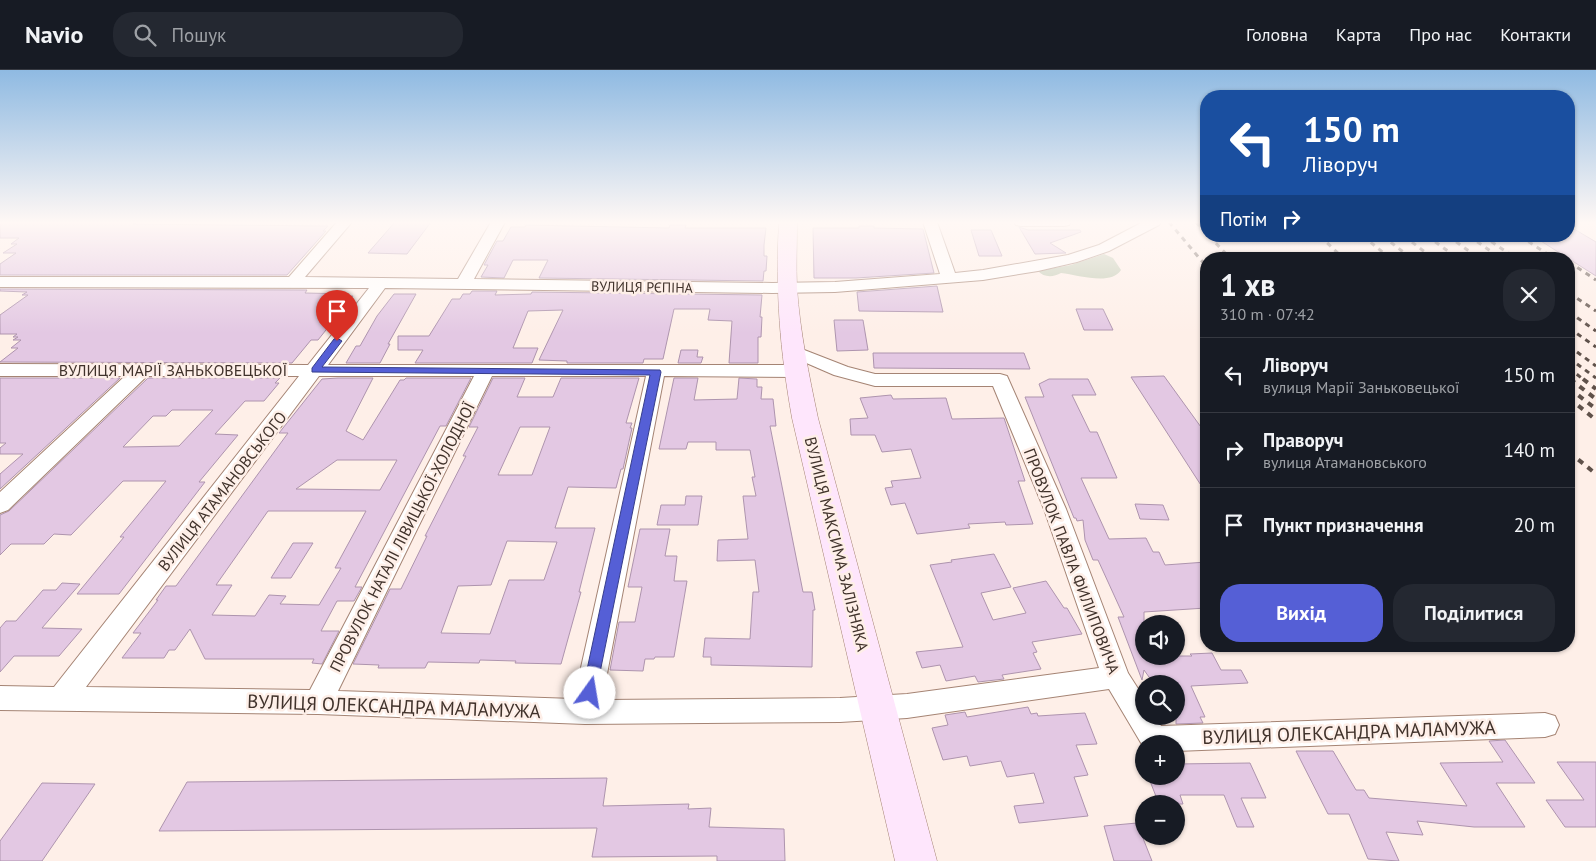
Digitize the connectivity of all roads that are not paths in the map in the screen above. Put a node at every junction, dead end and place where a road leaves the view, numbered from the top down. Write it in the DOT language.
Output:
graph roads {
  1 [pos="313,259"];
  2 [pos="477,259"];
  3 [pos="787,259"];
  4 [pos="943,259"];
  5 [pos="1072,259"];
  6 [pos="949,277"];
  7 [pos="0,282"];
  8 [pos="293,282"];
  9 [pos="381,283"];
  10 [pos="463,284"];
  11 [pos="787,288"];
  12 [pos="795,361"];
  13 [pos="0,370"];
  14 [pos="142,370"];
  15 [pos="315,370"];
  16 [pos="485,372"];
  17 [pos="656,372"];
  18 [pos="0,505"];
  19 [pos="1116,677"];
  20 [pos="0,698"];
  21 [pos="61,698"];
  22 [pos="318,702"];
  23 [pos="879,708"];
  24 [pos="586,712"];
  25 [pos="1545,725"];
  26 [pos="1152,735"];
  27 [pos="1185,738"];
  28 [pos="916,861"];
  1 -- 8 [label="street"];
  2 -- 10 [label="street"];
  3 -- 11 [label="main road, ВУЛИЦЯ МАКСИМА ЗАЛІЗНЯКА"];
  4 -- 6 [label="street"];
  5 -- 6 [label="street, ВУЛИЦЯ РЄПІНА"];
  6 -- 11 [label="street, ВУЛИЦЯ РЄПІНА"];
  7 -- 8 [label="street, ВУЛИЦЯ РЄПІНА"];
  8 -- 9 [label="street, ВУЛИЦЯ РЄПІНА"];
  9 -- 10 [label="street, ВУЛИЦЯ РЄПІНА"];
  9 -- 15 [label="street, ВУЛИЦЯ АТАМАНОВСЬКОГО"];
  10 -- 11 [label="street, ВУЛИЦЯ РЄПІНА"];
  11 -- 12 [label="main road, ВУЛИЦЯ МАКСИМА ЗАЛІЗНЯКА"];
  12 -- 17 [label="street, ВУЛИЦЯ МАРІЇ ЗАНЬКОВЕЦЬКОЇ"];
  12 -- 19 [label="street, ПРОВУЛОК ПАВЛА ФИЛИПОВИЧА"];
  12 -- 23 [label="main road, ВУЛИЦЯ МАКСИМА ЗАЛІЗНЯКА"];
  13 -- 14 [label="street, ВУЛИЦЯ МАРІЇ ЗАНЬКОВЕЦЬКОЇ"];
  14 -- 15 [label="street, ВУЛИЦЯ МАРІЇ ЗАНЬКОВЕЦЬКОЇ"];
  14 -- 18 [label="street"];
  15 -- 16 [label="street, ВУЛИЦЯ МАРІЇ ЗАНЬКОВЕЦЬКОЇ"];
  15 -- 21 [label="street, ВУЛИЦЯ АТАМАНОВСЬКОГО"];
  16 -- 17 [label="street, ВУЛИЦЯ МАРІЇ ЗАНЬКОВЕЦЬКОЇ"];
  16 -- 22 [label="street, ПРОВУЛОК НАТАЛІ ЛІВИЦЬКОЇ-ХОЛОДНОЇ"];
  17 -- 24 [label="street"];
  19 -- 23 [label="street, ВУЛИЦЯ ОЛЕКСАНДРА МАЛАМУЖА"];
  19 -- 26 [label="street, ПРОВУЛОК ПАВЛА ФИЛИПОВИЧА"];
  20 -- 21 [label="street, ВУЛИЦЯ ОЛЕКСАНДРА МАЛАМУЖА"];
  21 -- 22 [label="street, ВУЛИЦЯ ОЛЕКСАНДРА МАЛАМУЖА"];
  22 -- 24 [label="street, ВУЛИЦЯ ОЛЕКСАНДРА МАЛАМУЖА"];
  23 -- 24 [label="street, ВУЛИЦЯ ОЛЕКСАНДРА МАЛАМУЖА"];
  23 -- 28 [label="main road, ВУЛИЦЯ МАКСИМА ЗАЛІЗНЯКА"];
  25 -- 27 [label="street, ВУЛИЦЯ ОЛЕКСАНДРА МАЛАМУЖА"];
}
